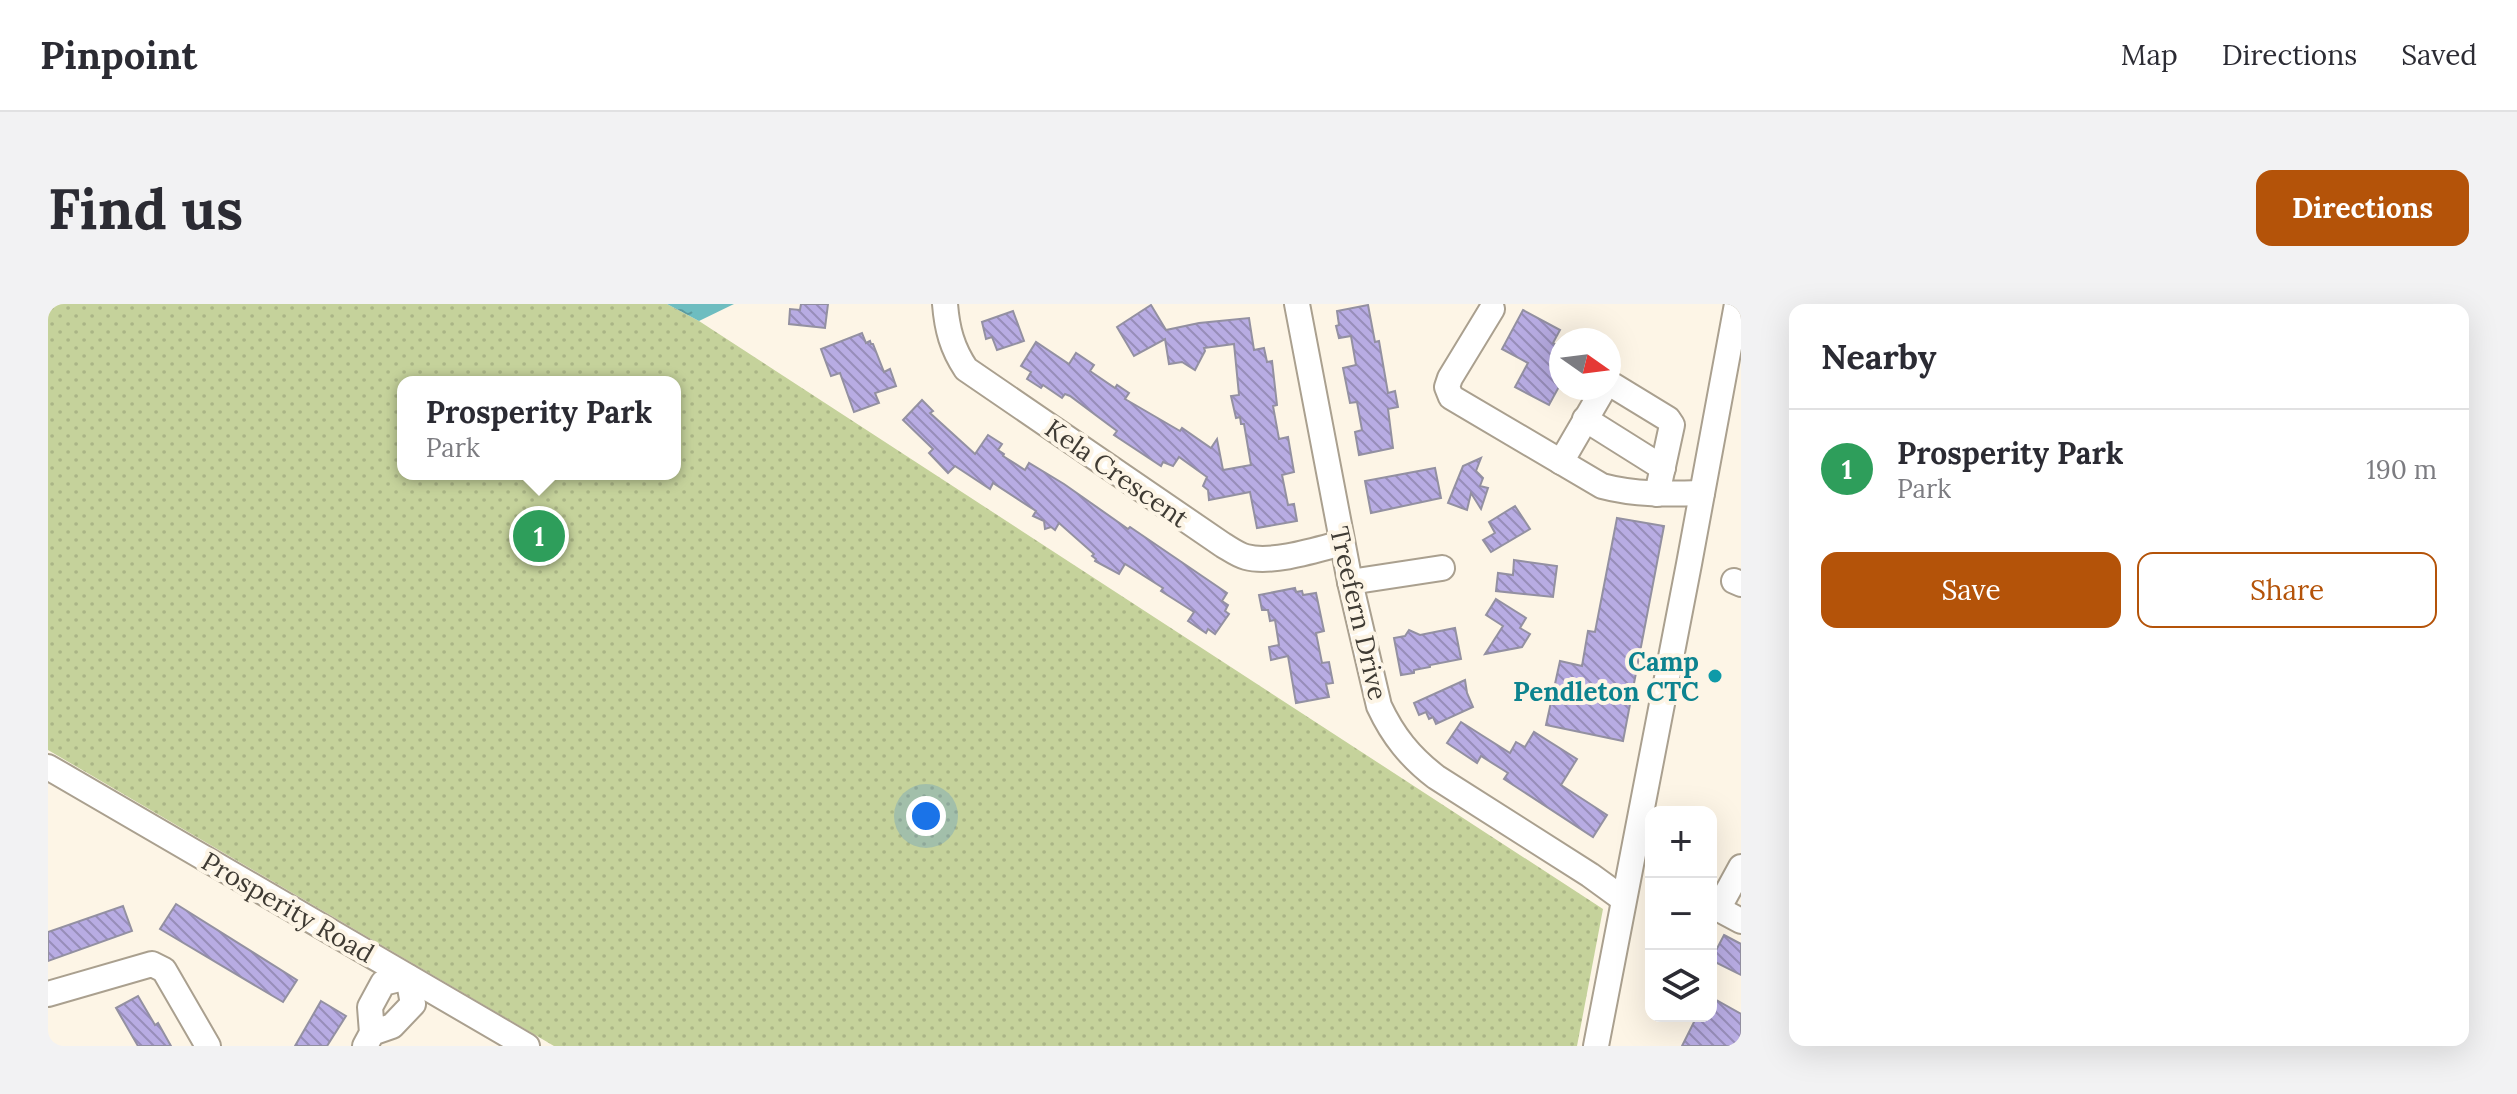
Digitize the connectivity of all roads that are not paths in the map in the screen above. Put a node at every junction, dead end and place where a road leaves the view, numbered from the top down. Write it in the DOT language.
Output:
graph roads {
  1 [pos="945,304"];
  2 [pos="1297,304"];
  3 [pos="1737,304"];
  4 [pos="1492,309"];
  5 [pos="1621,390"];
  6 [pos="1597,400"];
  7 [pos="1585,419"];
  8 [pos="1561,462"];
  9 [pos="1663,468"];
  10 [pos="1702,493"];
  11 [pos="1657,494"];
  12 [pos="1342,543"];
  13 [pos="1442,568"];
  14 [pos="1350,582"];
  15 [pos="48,767"];
  16 [pos="1741,867"];
  17 [pos="1623,899"];
  18 [pos="1717,903"];
  19 [pos="1717,909"];
  20 [pos="1741,921"];
  21 [pos="408,977"];
  22 [pos="48,994"];
  23 [pos="368,1040"];
  24 [pos="208,1046"];
  25 [pos="527,1046"];
  26 [pos="1596,1046"];
  1 -- 12 [label="street, Kela Crescent"];
  2 -- 12 [label="street, Treefern Drive"];
  3 -- 10 [label="street"];
  4 -- 8 [label="street"];
  5 -- 9 [label="street"];
  6 -- 7 [label="street"];
  7 -- 8 [label="street"];
  7 -- 9 [label="street"];
  8 -- 11 [label="street"];
  9 -- 11 [label="street"];
  10 -- 11 [label="street"];
  10 -- 17 [label="street"];
  12 -- 14 [label="street, Treefern Drive"];
  13 -- 14 [label="street"];
  14 -- 17 [label="street, Treefern Drive"];
  15 -- 21 [label="street, Prosperity Road"];
  16 -- 18 [label="street"];
  17 -- 26 [label="street"];
  19 -- 20 [label="street"];
  21 -- 23 [label="street"];
  21 -- 25 [label="street, Prosperity Road"];
  22 -- 24 [label="street"];
}
